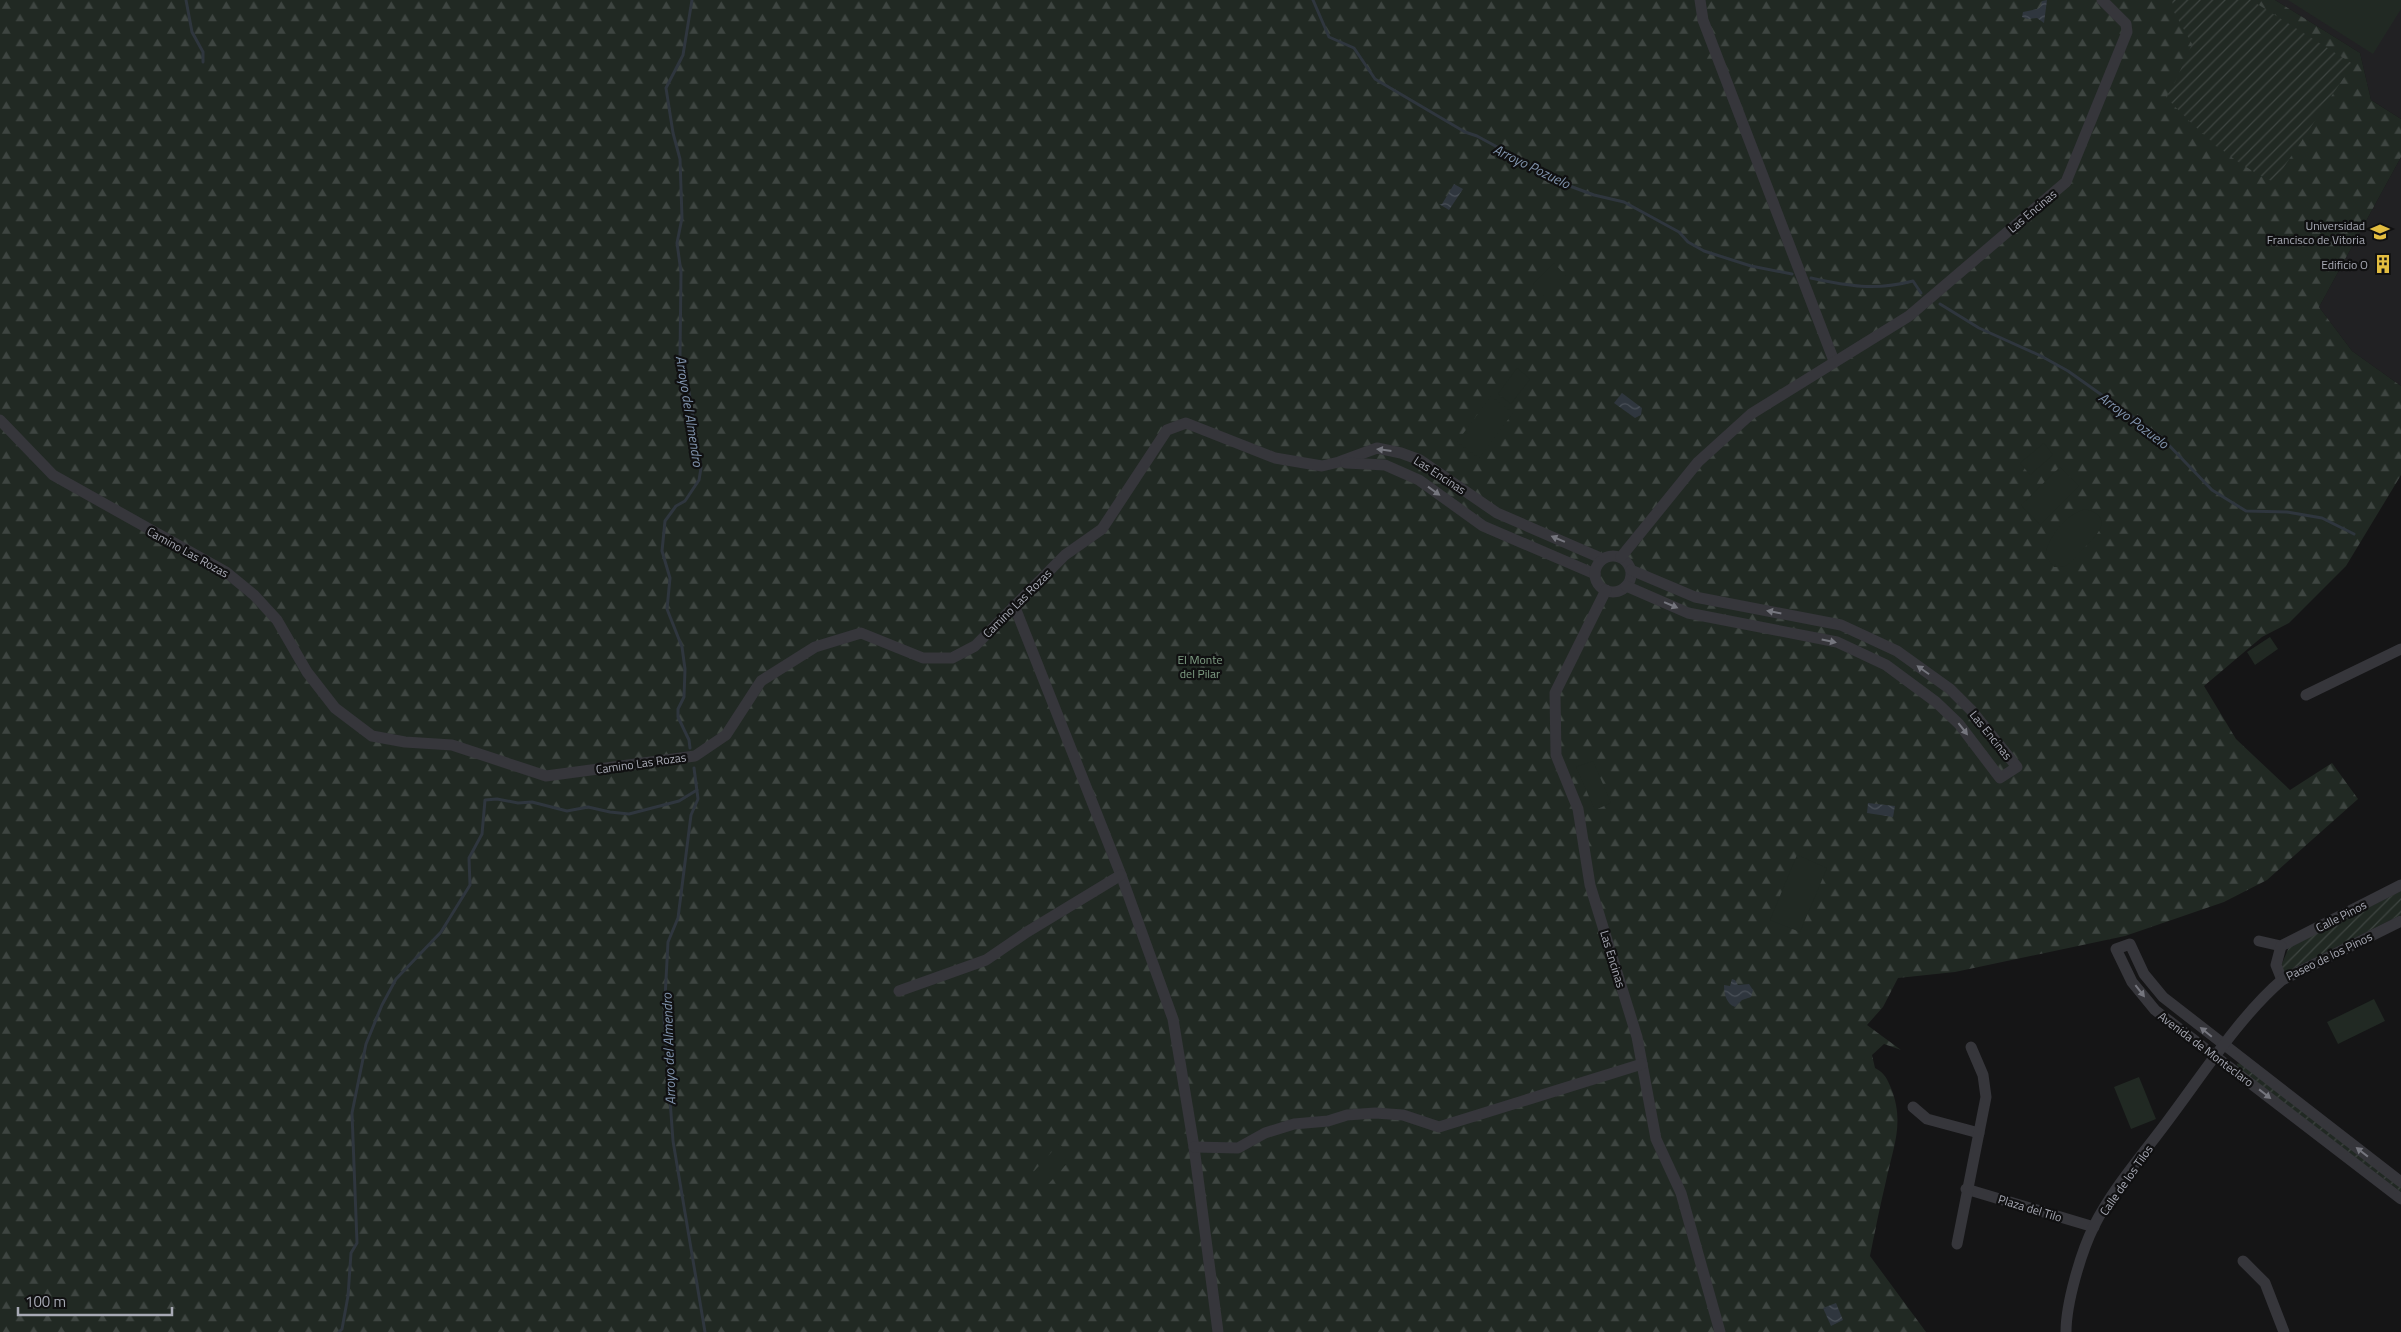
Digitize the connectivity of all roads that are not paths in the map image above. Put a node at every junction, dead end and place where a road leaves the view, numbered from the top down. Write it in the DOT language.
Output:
graph roads {
  1 [pos="1700,0"];
  2 [pos="2102,0"];
  3 [pos="1834,361"];
  4 [pos="0,420"];
  5 [pos="1339,462"];
  6 [pos="1621,557"];
  7 [pos="1603,559"];
  8 [pos="1631,570"];
  9 [pos="1595,574"];
  10 [pos="1626,586"];
  11 [pos="1606,590"];
  12 [pos="1014,605"];
  13 [pos="2401,650"];
  14 [pos="2306,695"];
  15 [pos="1121,875"];
  16 [pos="2401,885"];
  17 [pos="2401,921"];
  18 [pos="2259,941"];
  19 [pos="2281,946"];
  20 [pos="2282,980"];
  21 [pos="899,991"];
  22 [pos="2224,1046"];
  23 [pos="1971,1047"];
  24 [pos="2216,1056"];
  25 [pos="1642,1064"];
  26 [pos="1913,1107"];
  27 [pos="1979,1133"];
  28 [pos="1194,1147"];
  29 [pos="2401,1182"];
  30 [pos="1966,1189"];
  31 [pos="2401,1199"];
  32 [pos="2094,1227"];
  33 [pos="1957,1244"];
  34 [pos="2243,1261"];
  35 [pos="1218,1332"];
  36 [pos="1720,1332"];
  37 [pos="2066,1332"];
  38 [pos="2284,1332"];
  1 -- 3 [label="street"];
  2 -- 3 [label="street, Las Encinas"];
  3 -- 6 [label="street, Las Encinas"];
  4 -- 12 [label="street, Camino Las Rozas"];
  7 -- 5 [label="street, Las Encinas, one-way"];
  5 -- 9 [label="street, Las Encinas, one-way"];
  5 -- 12 [label="street, Camino Las Rozas"];
  6 -- 7 [label="street, Las Encinas"];
  6 -- 8 [label="street, Las Encinas"];
  7 -- 9 [label="street"];
  8 -- 10 [label="street"];
  10 -- 8 [label="street, Las Encinas, one-way"];
  9 -- 11 [label="street"];
  10 -- 11 [label="street"];
  11 -- 25 [label="street, Las Encinas"];
  12 -- 15 [label="street"];
  13 -- 14 [label="street"];
  15 -- 21 [label="street"];
  15 -- 28 [label="street"];
  16 -- 19 [label="street, Calle Pinos"];
  17 -- 20 [label="street, Paseo de los Pinos"];
  18 -- 19 [label="street"];
  19 -- 20 [label="street"];
  20 -- 22 [label="street, Paseo de los Pinos"];
  22 -- 24 [label="street, Calle de los Tilos"];
  22 -- 24 [label="street, Avenida de Monteclaro, one-way"];
  29 -- 22 [label="street, Avenida de Monteclaro, one-way"];
  23 -- 27 [label="street"];
  24 -- 31 [label="street, Avenida de Monteclaro, one-way"];
  24 -- 32 [label="street, Calle de los Tilos"];
  25 -- 28 [label="street"];
  25 -- 36 [label="street, Las Encinas"];
  26 -- 27 [label="street"];
  27 -- 30 [label="street"];
  28 -- 35 [label="street"];
  30 -- 32 [label="street, Plaza del Tilo"];
  30 -- 33 [label="street"];
  32 -- 37 [label="street, Calle de los Tilos"];
  34 -- 38 [label="street"];
}
